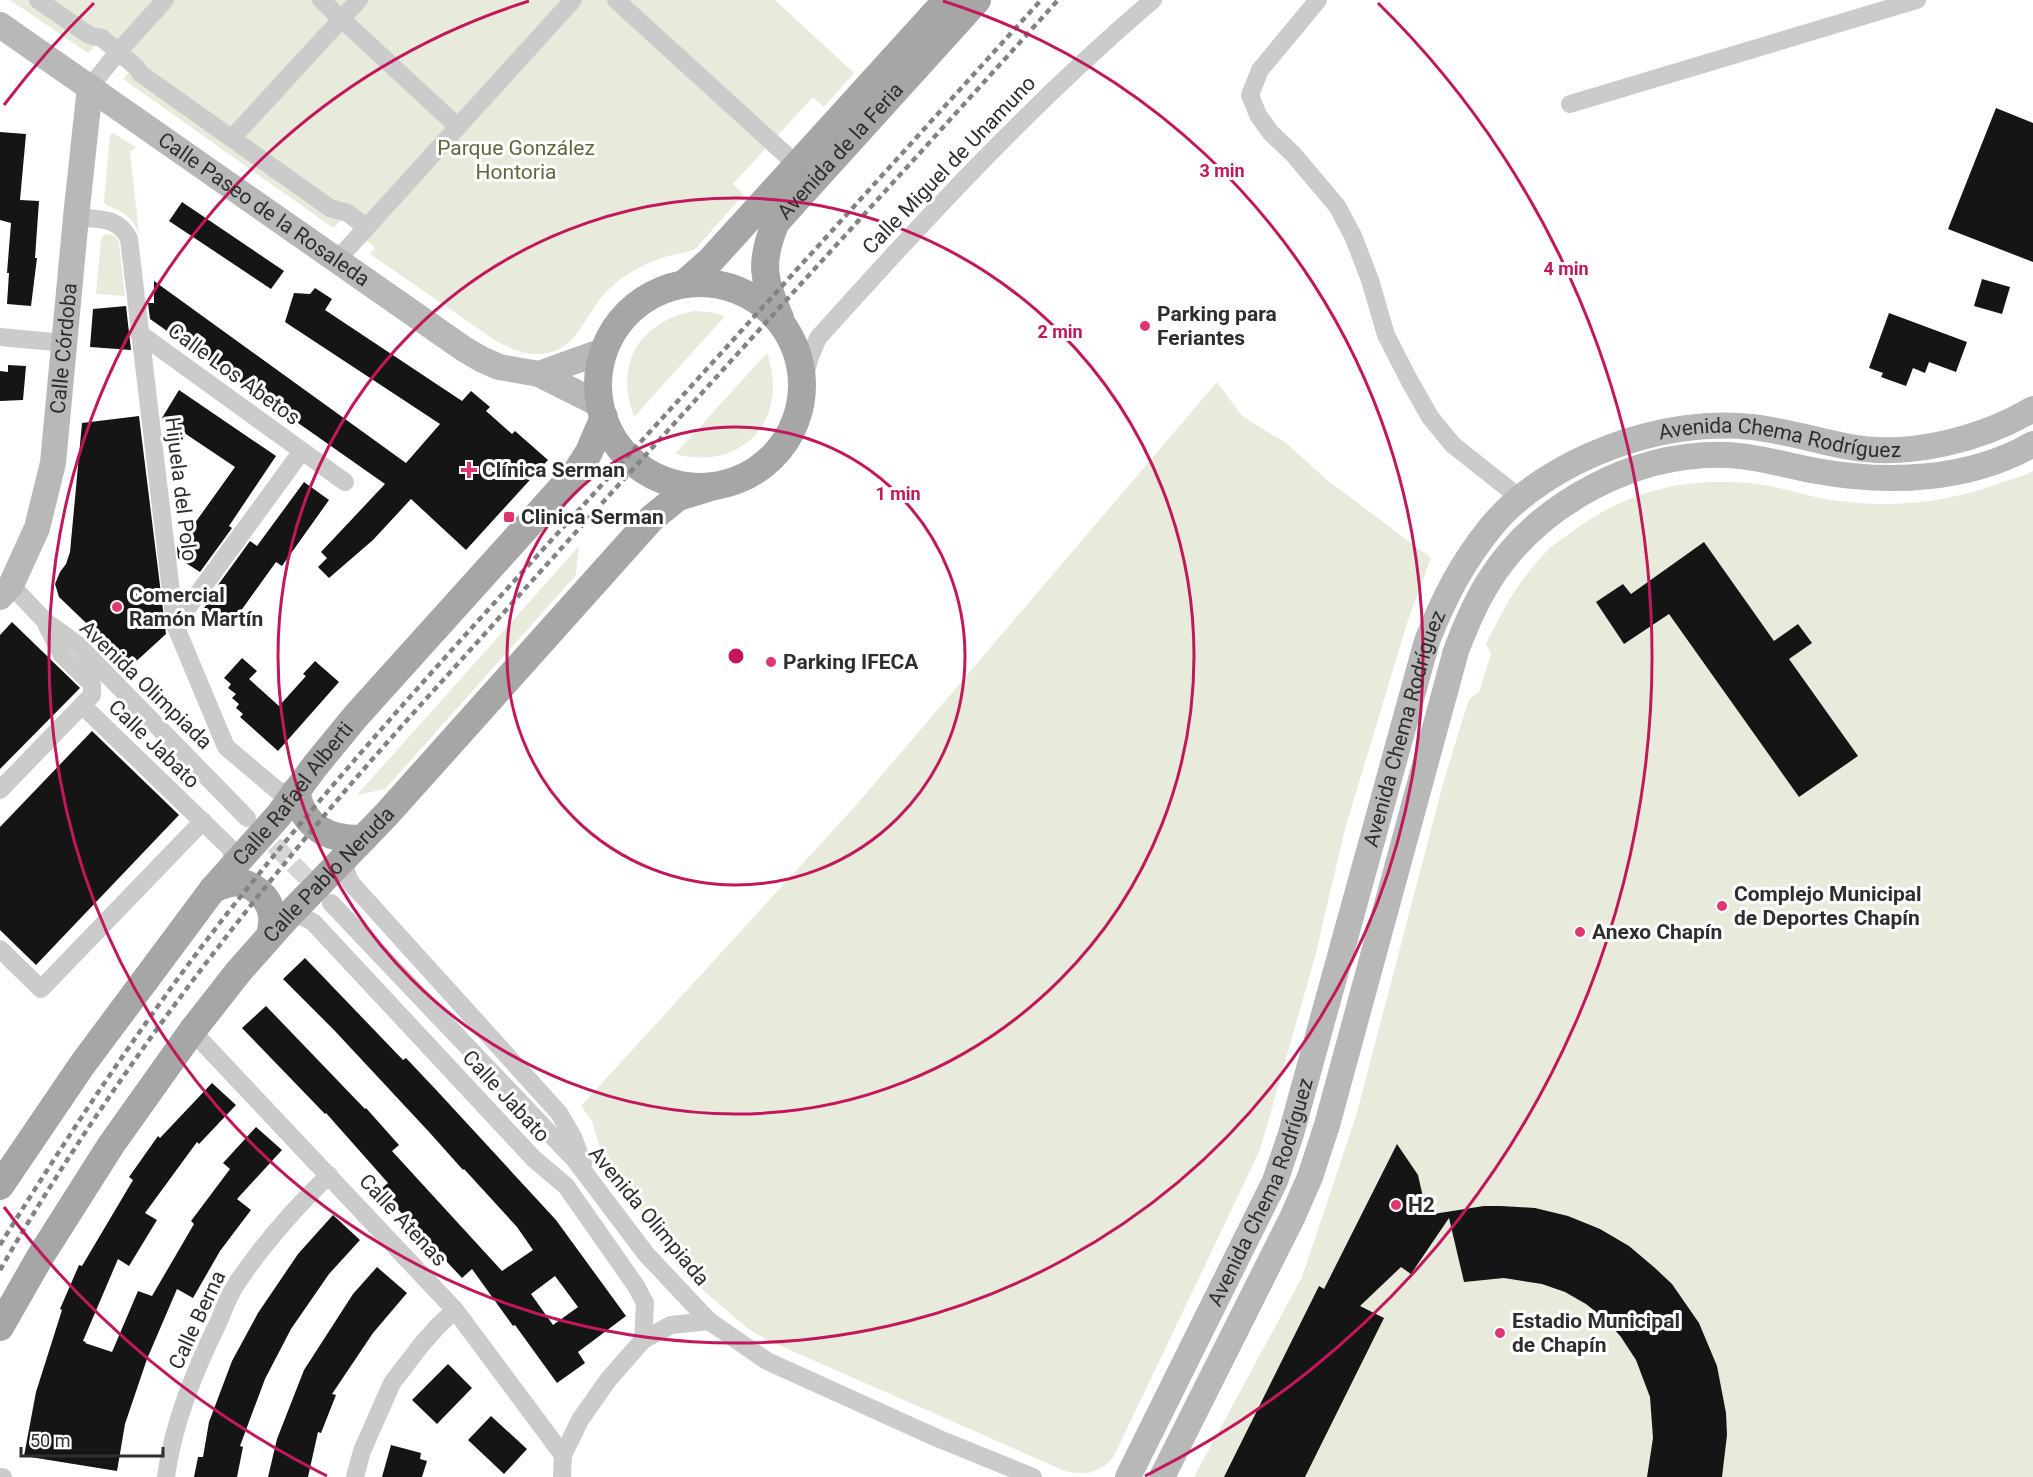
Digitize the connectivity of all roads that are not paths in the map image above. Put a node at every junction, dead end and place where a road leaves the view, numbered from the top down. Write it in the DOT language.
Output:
graph roads {
  1 [pos="38,0"];
  2 [pos="165,0"];
  3 [pos="321,0"];
  4 [pos="359,0"];
  5 [pos="573,0"];
  6 [pos="616,0"];
  7 [pos="946,0"];
  8 [pos="977,0"];
  9 [pos="1153,0"];
  10 [pos="1318,0"];
  11 [pos="1917,0"];
  12 [pos="342,19"];
  13 [pos="0,25"];
  14 [pos="118,52"];
  15 [pos="90,87"];
  16 [pos="1570,104"];
  17 [pos="458,126"];
  18 [pos="232,138"];
  19 [pos="797,165"];
  20 [pos="76,217"];
  21 [pos="366,227"];
  22 [pos="337,260"];
  23 [pos="685,283"];
  24 [pos="782,323"];
  25 [pos="140,333"];
  26 [pos="0,336"];
  27 [pos="65,343"];
  28 [pos="603,351"];
  29 [pos="539,374"];
  30 [pos="803,381"];
  31 [pos="2033,409"];
  32 [pos="601,411"];
  33 [pos="2033,444"];
  34 [pos="302,451"];
  35 [pos="345,482"];
  36 [pos="714,486"];
  37 [pos="1520,498"];
  38 [pos="6,591"];
  39 [pos="45,621"];
  40 [pos="175,625"];
  41 [pos="82,705"];
  42 [pos="0,790"];
  43 [pos="296,791"];
  44 [pos="248,818"];
  45 [pos="203,821"];
  46 [pos="355,848"];
  47 [pos="234,866"];
  48 [pos="213,889"];
  49 [pos="331,903"];
  50 [pos="279,925"];
  51 [pos="0,949"];
  52 [pos="192,1031"];
  53 [pos="586,1174"];
  54 [pos="2,1175"];
  55 [pos="329,1175"];
  56 [pos="566,1186"];
  57 [pos="646,1254"];
  58 [pos="455,1310"];
  59 [pos="708,1321"];
  60 [pos="1,1328"];
  61 [pos="643,1340"];
  62 [pos="563,1455"];
  63 [pos="166,1477"];
  64 [pos="356,1477"];
  65 [pos="562,1477"];
  66 [pos="1033,1477"];
  67 [pos="1128,1477"];
  68 [pos="1162,1477"];
  1 -- 14 [label="street"];
  2 -- 14 [label="street"];
  3 -- 12 [label="street"];
  4 -- 12 [label="street"];
  5 -- 17 [label="street"];
  6 -- 19 [label="street"];
  7 -- 19 [label="main road, Avenida de la Feria"];
  8 -- 24 [label="main road, Avenida de la Feria"];
  9 -- 30 [label="street, Calle Miguel de Unamuno"];
  10 -- 37 [label="street"];
  11 -- 16 [label="street"];
  12 -- 17 [label="street"];
  12 -- 18 [label="street"];
  13 -- 15 [label="main road, Calle Paseo de la Rosaleda"];
  14 -- 15 [label="street"];
  14 -- 18 [label="street"];
  15 -- 20 [label="main road, Calle Córdoba"];
  15 -- 22 [label="main road, Calle Paseo de la Rosaleda"];
  17 -- 21 [label="street"];
  18 -- 21 [label="street"];
  19 -- 23 [label="main road, Avenida de la Feria"];
  20 -- 25 [label="street, Hijuela del Polo"];
  20 -- 27 [label="main road, Calle Córdoba"];
  21 -- 22 [label="street"];
  22 -- 29 [label="main road, Calle Paseo de la Rosaleda"];
  23 -- 24 [label="main road"];
  23 -- 28 [label="main road"];
  24 -- 30 [label="main road"];
  25 -- 34 [label="street, Calle Los Abetos"];
  25 -- 40 [label="street, Hijuela del Polo"];
  26 -- 27 [label="street"];
  27 -- 38 [label="main road, Calle Córdoba"];
  28 -- 29 [label="main road, Calle Paseo de la Rosaleda"];
  28 -- 32 [label="main road"];
  29 -- 32 [label="main road, Calle Paseo de la Rosaleda"];
  30 -- 36 [label="main road"];
  31 -- 37 [label="main road, Avenida Chema Rodríguez"];
  32 -- 36 [label="main road"];
  32 -- 43 [label="main road, Calle Rafael Alberti"];
  33 -- 68 [label="main road, Avenida Chema Rodríguez"];
  34 -- 35 [label="street, Calle Los Abetos"];
  34 -- 40 [label="street, Calle Los Abetos"];
  36 -- 46 [label="main road, Calle Pablo Neruda"];
  37 -- 67 [label="main road, Avenida Chema Rodríguez"];
  38 -- 39 [label="street, Avenida Olimpiada"];
  39 -- 41 [label="street"];
  39 -- 44 [label="street, Avenida Olimpiada"];
  40 -- 43 [label="street, Hijuela del Polo"];
  41 -- 42 [label="street, Calle Jabato"];
  41 -- 45 [label="street, Calle Jabato"];
  43 -- 46 [label="main road"];
  43 -- 47 [label="main road, Calle Rafael Alberti"];
  45 -- 47 [label="street, Calle Jabato"];
  45 -- 51 [label="street"];
  46 -- 50 [label="main road, Calle Pablo Neruda"];
  46 -- 53 [label="street"];
  47 -- 48 [label="main road, Calle Rafael Alberti"];
  48 -- 50 [label="main road"];
  48 -- 54 [label="main road, Calle Rafael Alberti"];
  49 -- 53 [label="street, Avenida Olimpiada"];
  50 -- 52 [label="main road, Calle Pablo Neruda"];
  50 -- 56 [label="street, Calle Jabato"];
  52 -- 55 [label="street, Calle Atenas"];
  52 -- 60 [label="main road, Calle Pablo Neruda"];
  53 -- 57 [label="street, Avenida Olimpiada"];
  55 -- 58 [label="street, Calle Atenas"];
  55 -- 63 [label="street, Calle Berna"];
  56 -- 57 [label="street"];
  56 -- 61 [label="street, Calle Jabato"];
  57 -- 59 [label="street, Avenida Olimpiada"];
  58 -- 62 [label="street, Calle Atenas"];
  58 -- 64 [label="street"];
  59 -- 61 [label="street"];
  59 -- 66 [label="street, Avenida Olimpiada"];
  61 -- 62 [label="street"];
  62 -- 65 [label="street"];
}
